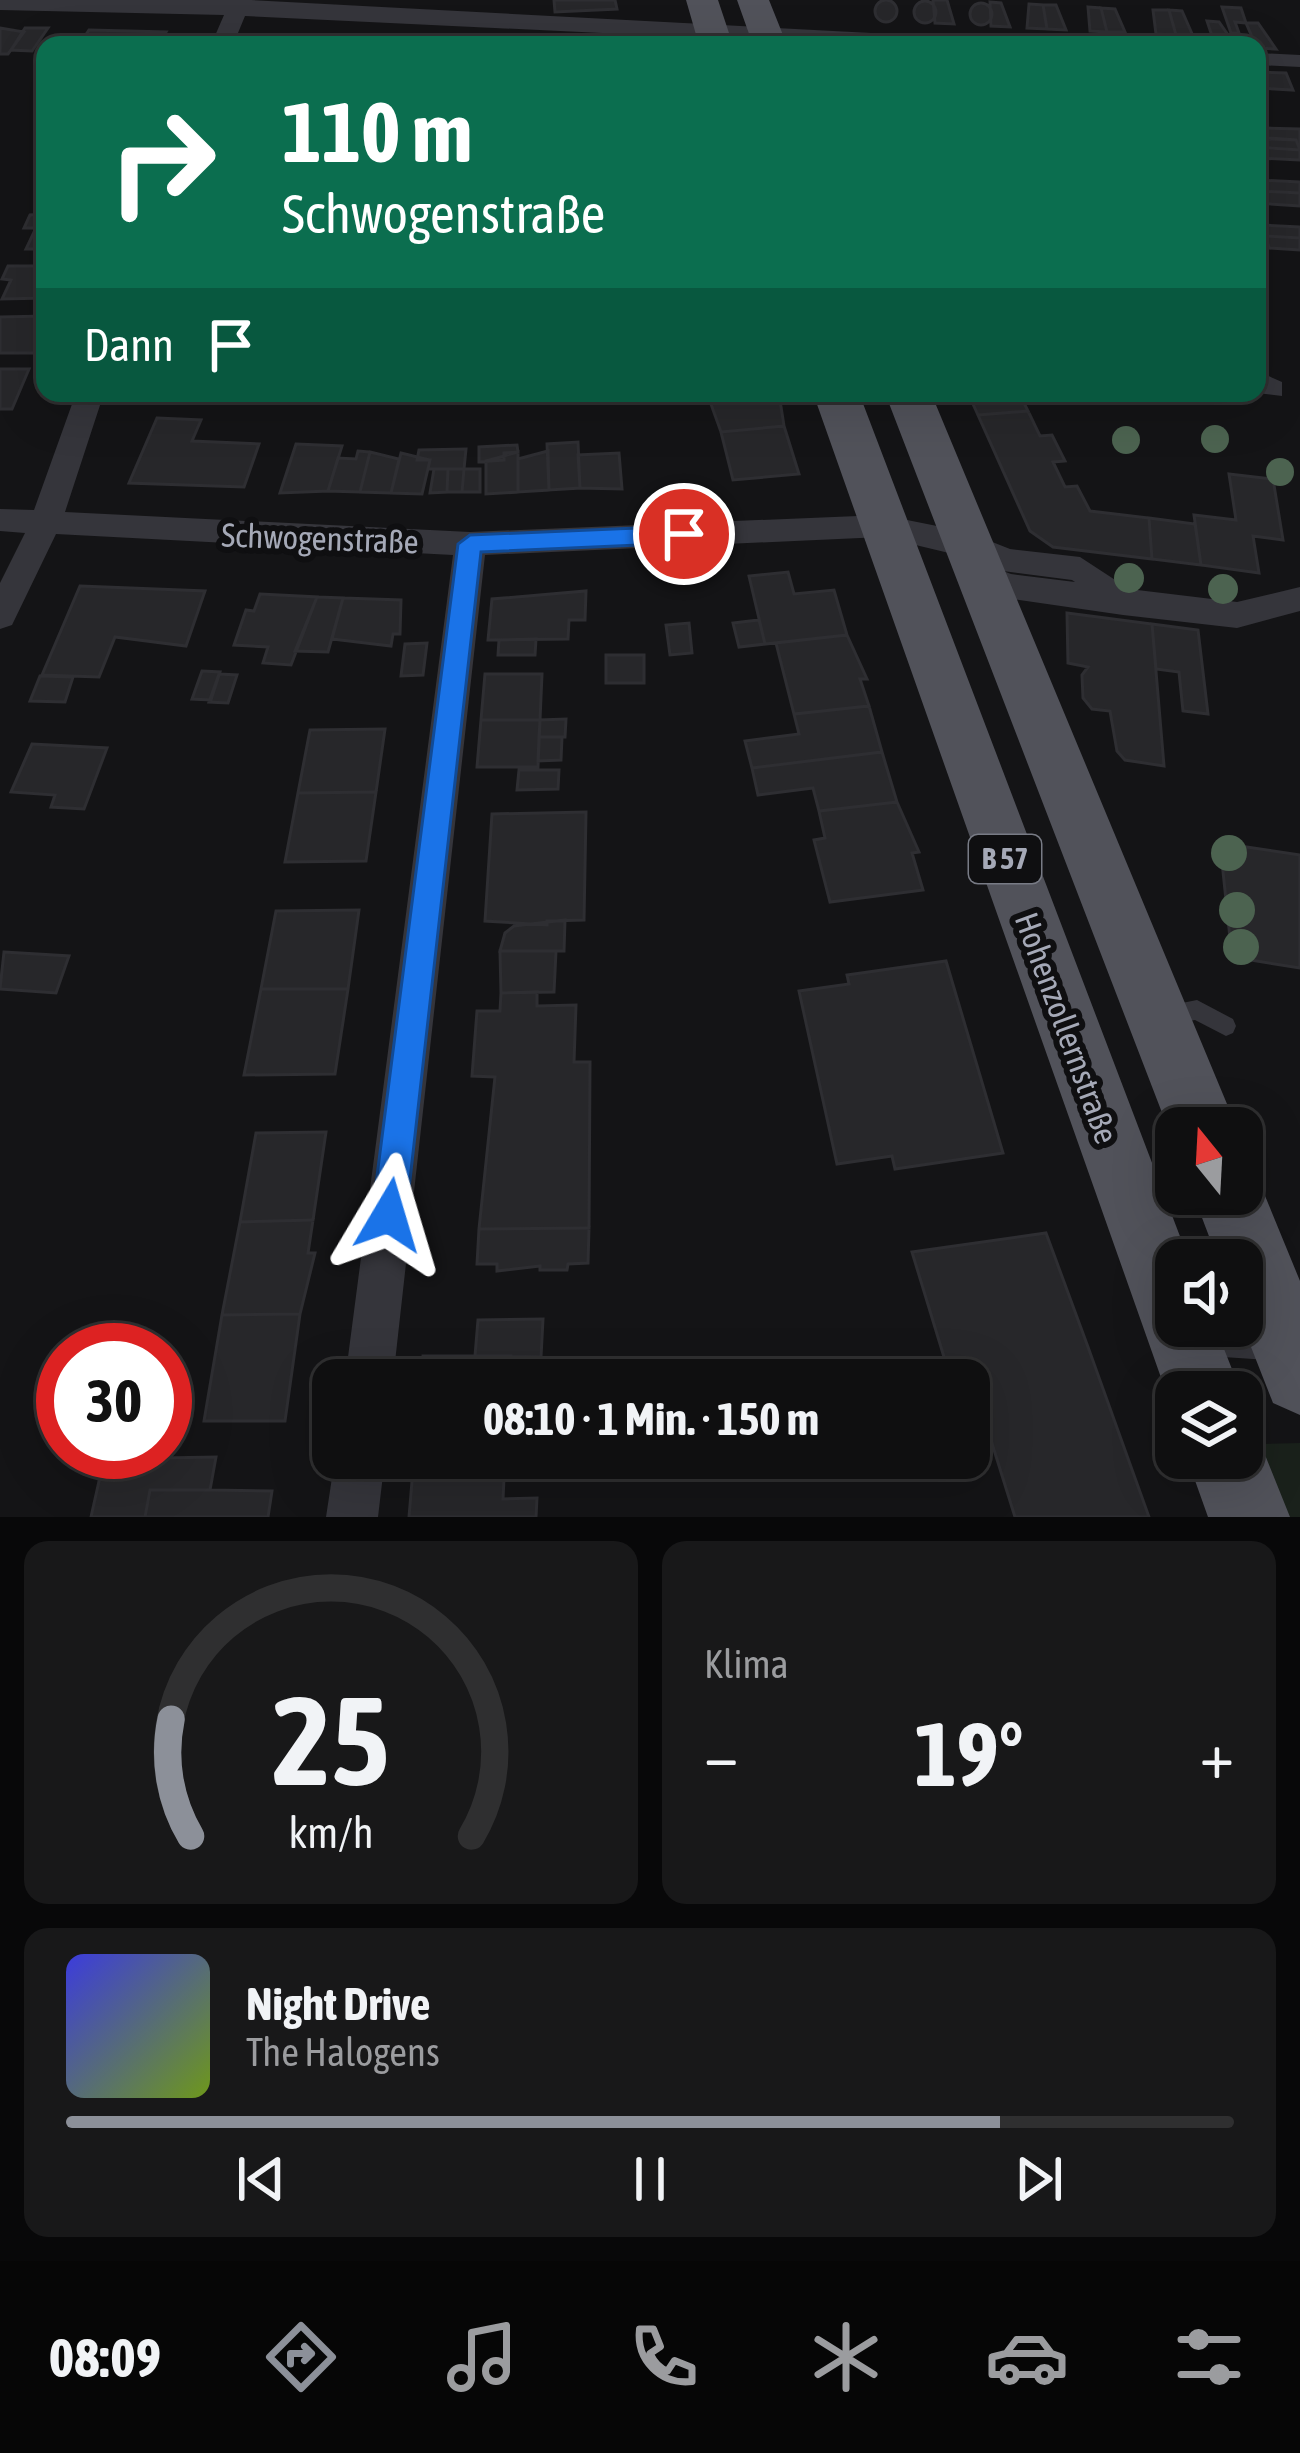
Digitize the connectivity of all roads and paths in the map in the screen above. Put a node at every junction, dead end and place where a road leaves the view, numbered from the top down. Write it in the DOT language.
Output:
graph roads {
  1 [pos="702,0"];
  2 [pos="752,0"];
  3 [pos="0,4"];
  4 [pos="238,5"];
  5 [pos="226,36"];
  6 [pos="579,36"];
  7 [pos="713,36"];
  8 [pos="767,36"];
  9 [pos="1266,59"];
  10 [pos="1300,61"];
  11 [pos="87,402"];
  12 [pos="839,402"];
  13 [pos="911,402"];
  14 [pos="0,520"];
  15 [pos="46,522"];
  16 [pos="876,533"];
  17 [pos="470,544"];
  18 [pos="972,558"];
  19 [pos="1300,599"];
  20 [pos="0,616"];
  21 [pos="1159,1016"];
  22 [pos="1226,1026"];
  23 [pos="1194,1107"];
  24 [pos="1237,1215"];
  25 [pos="1155,1269"];
  26 [pos="1247,1347"];
  27 [pos="1295,1350"];
  28 [pos="372,1359"];
  29 [pos="357,1479"];
  30 [pos="1235,1479"];
  31 [pos="352,1517"];
  32 [pos="1249,1517"];
  1 -- 7 [label="main road"];
  2 -- 8 [label="main road"];
  3 -- 4 [label="street"];
  4 -- 5 [label="street"];
  4 -- 6 [label="street"];
  9 -- 10 [label="street"];
  11 -- 15 [label="street"];
  12 -- 16 [label="main road, Hohenzollernstraße / B 57"];
  13 -- 18 [label="main road, B 57"];
  14 -- 15 [label="street, Schwogenstraße"];
  15 -- 17 [label="street, Schwogenstraße"];
  15 -- 20 [label="street"];
  16 -- 17 [label="street, Schwogenstraße"];
  16 -- 18 [label="street, Schwogenstraße"];
  16 -- 25 [label="main road, Hohenzollernstraße / B 57"];
  17 -- 28 [label="street"];
  18 -- 19 [label="street, Schwogenstraße"];
  18 -- 21 [label="main road, B 57"];
  21 -- 22 [label="lane"];
  21 -- 23 [label="main road, B 57"];
  24 -- 27 [label="main road"];
  26 -- 27 [label="street"];
  29 -- 31 [label="street"];
  30 -- 32 [label="main road"];
}
